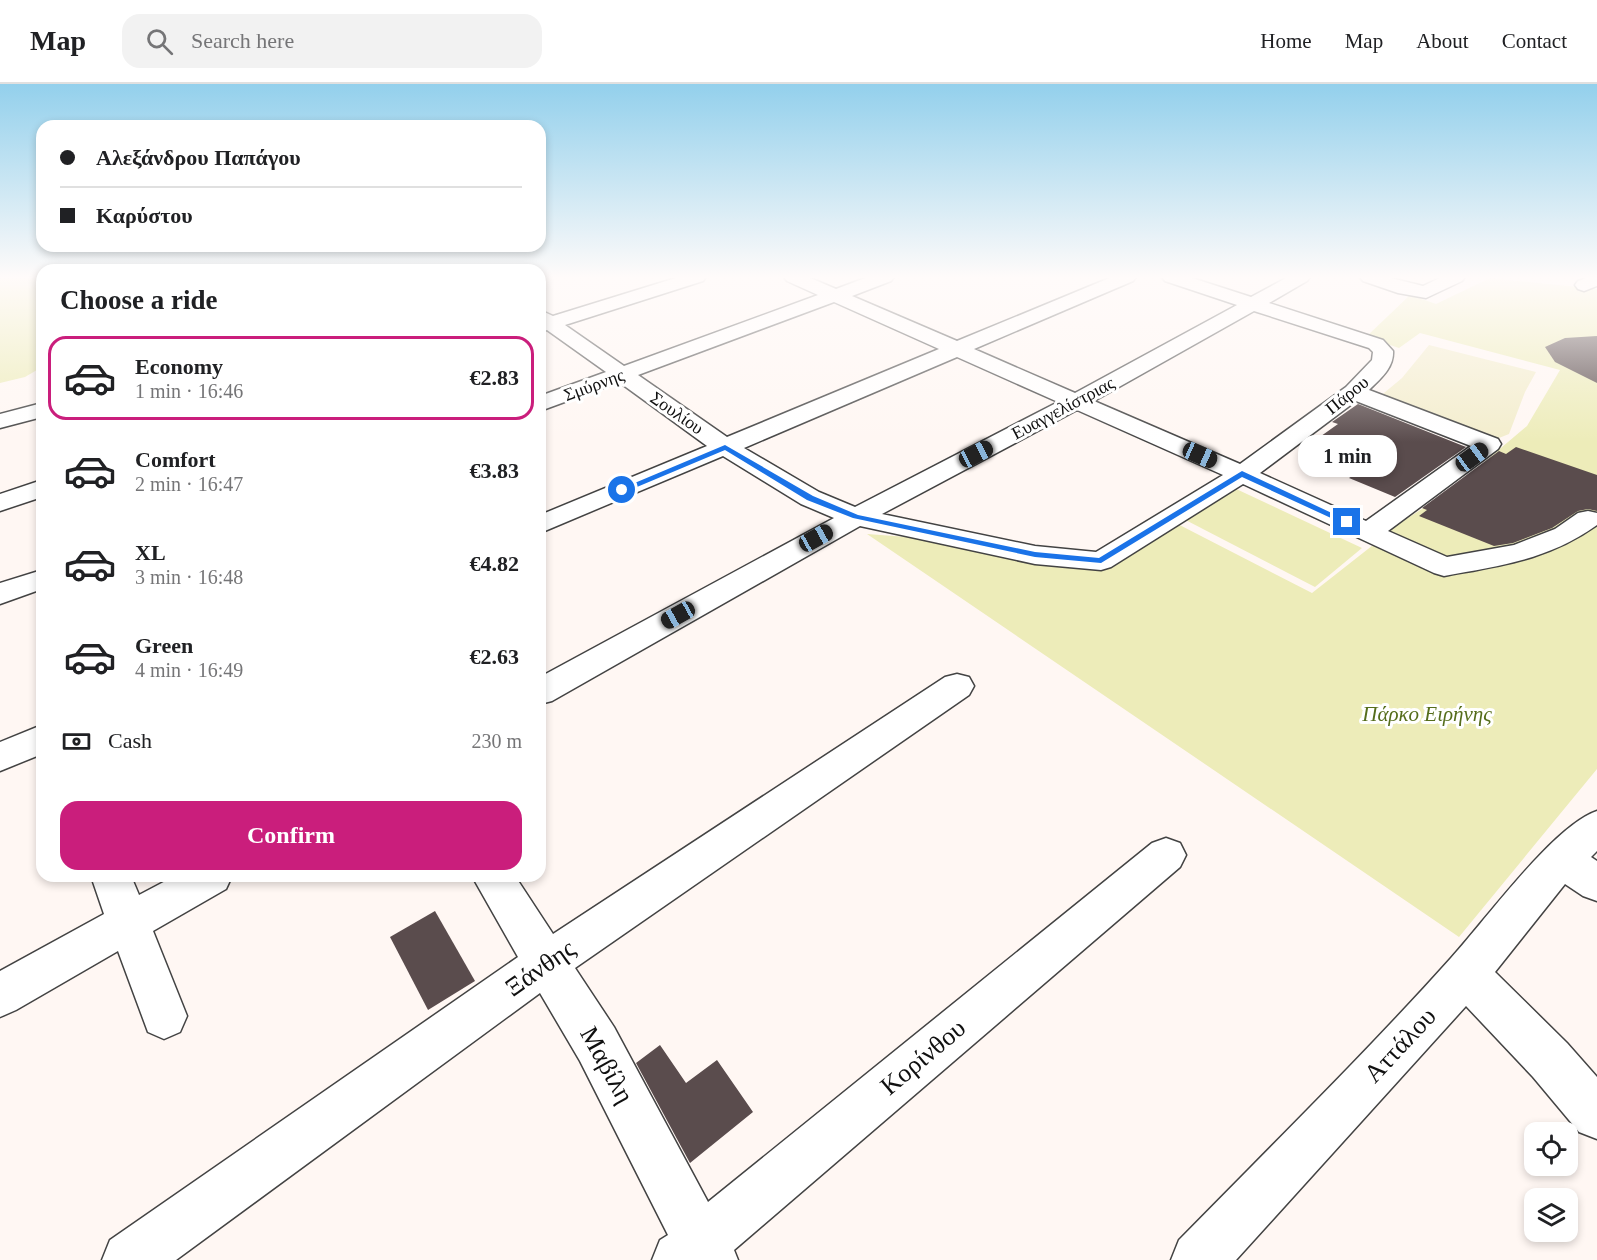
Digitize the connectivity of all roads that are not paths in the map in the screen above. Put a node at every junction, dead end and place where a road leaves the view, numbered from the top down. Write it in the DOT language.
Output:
graph roads {
  1 [pos="560,332"];
  2 [pos="737,332"];
  3 [pos="914,332"];
  4 [pos="998,332"];
  5 [pos="1204,332"];
  6 [pos="1340,332"];
  7 [pos="955,350"];
  8 [pos="623,374"];
  9 [pos="1354,392"];
  10 [pos="1077,401"];
  11 [pos="546,402"];
  12 [pos="36,412"];
  13 [pos="0,421"];
  14 [pos="725,447"];
  15 [pos="1242,474"];
  16 [pos="36,490"];
  17 [pos="0,503"];
  18 [pos="856,516"];
  19 [pos="1588,519"];
  20 [pos="546,522"];
  21 [pos="1368,532"];
  22 [pos="36,581"];
  23 [pos="0,594"];
  24 [pos="957,686"];
  25 [pos="546,689"];
  26 [pos="36,741"];
  27 [pos="0,756"];
  28 [pos="1597,827"];
  29 [pos="1166,855"];
  30 [pos="1579,871"];
  31 [pos="113,882"];
  32 [pos="201,882"];
  33 [pos="496,882"];
  34 [pos="129,923"];
  35 [pos="546,963"];
  36 [pos="1466,974"];
  37 [pos="0,995"];
  38 [pos="164,1016"];
  39 [pos="1597,1114"];
  40 [pos="697,1254"];
  41 [pos="130,1260"];
  42 [pos="1199,1260"];
  1 -- 8 [label="street, Σουλίου"];
  2 -- 8 [label="street, Σμύρνης"];
  3 -- 7 [label="street"];
  4 -- 7 [label="street"];
  5 -- 10 [label="street, Ευαγγελίστριας"];
  6 -- 9 [label="street, Πάρου"];
  7 -- 10 [label="street"];
  7 -- 14 [label="street"];
  8 -- 11 [label="street, Σμύρνης"];
  8 -- 14 [label="street, Σουλίου"];
  9 -- 15 [label="street, Πάρου"];
  9 -- 21 [label="street"];
  10 -- 15 [label="street"];
  10 -- 18 [label="street, Ευαγγελίστριας"];
  12 -- 13 [label="street"];
  14 -- 18 [label="street, Σουλίου"];
  14 -- 20 [label="street"];
  15 -- 18 [label="street, Σουλίου"];
  15 -- 21 [label="street"];
  16 -- 17 [label="street"];
  18 -- 25 [label="street, Ευαγγελίστριας"];
  19 -- 21 [label="street"];
  22 -- 23 [label="street"];
  24 -- 35 [label="street, Ξάνθης"];
  26 -- 27 [label="street"];
  28 -- 30 [label="street, Αττάλου"];
  29 -- 40 [label="street, Κορίνθου"];
  30 -- 36 [label="street, Αττάλου"];
  31 -- 34 [label="street"];
  32 -- 34 [label="street"];
  33 -- 35 [label="street, Μαβίλη"];
  34 -- 37 [label="street"];
  34 -- 38 [label="street"];
  35 -- 40 [label="street, Μαβίλη"];
  35 -- 41 [label="street, Ξάνθης"];
  36 -- 39 [label="street"];
  36 -- 42 [label="street, Αττάλου"];
}
